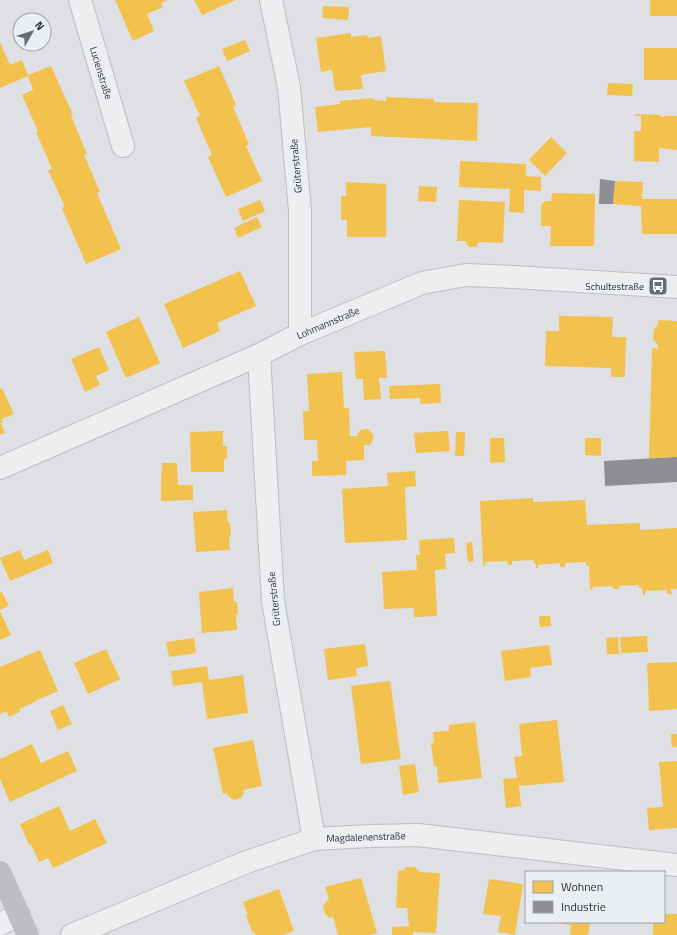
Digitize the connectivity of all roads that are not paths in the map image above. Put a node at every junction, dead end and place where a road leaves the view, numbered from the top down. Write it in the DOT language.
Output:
graph roads {
  1 [pos="80,0"];
  2 [pos="271,0"];
  3 [pos="123,146"];
  4 [pos="677,286"];
  5 [pos="300,334"];
  6 [pos="259,355"];
  7 [pos="0,468"];
  8 [pos="314,840"];
  9 [pos="677,866"];
  10 [pos="0,872"];
  11 [pos="10,919"];
  12 [pos="28,935"];
  13 [pos="72,935"];
  1 -- 3 [label="street, Lucienstraße"];
  2 -- 5 [label="street, Grüterstraße"];
  4 -- 5 [label="street, Lohmannstraße"];
  5 -- 6 [label="street, Lohmannstraße"];
  6 -- 7 [label="street, Lohmannstraße"];
  6 -- 8 [label="street, Grüterstraße"];
  8 -- 9 [label="street, Magdalenenstraße"];
  8 -- 13 [label="street, Magdalenenstraße"];
  10 -- 11 [label="street"];
  11 -- 12 [label="street"];
}
